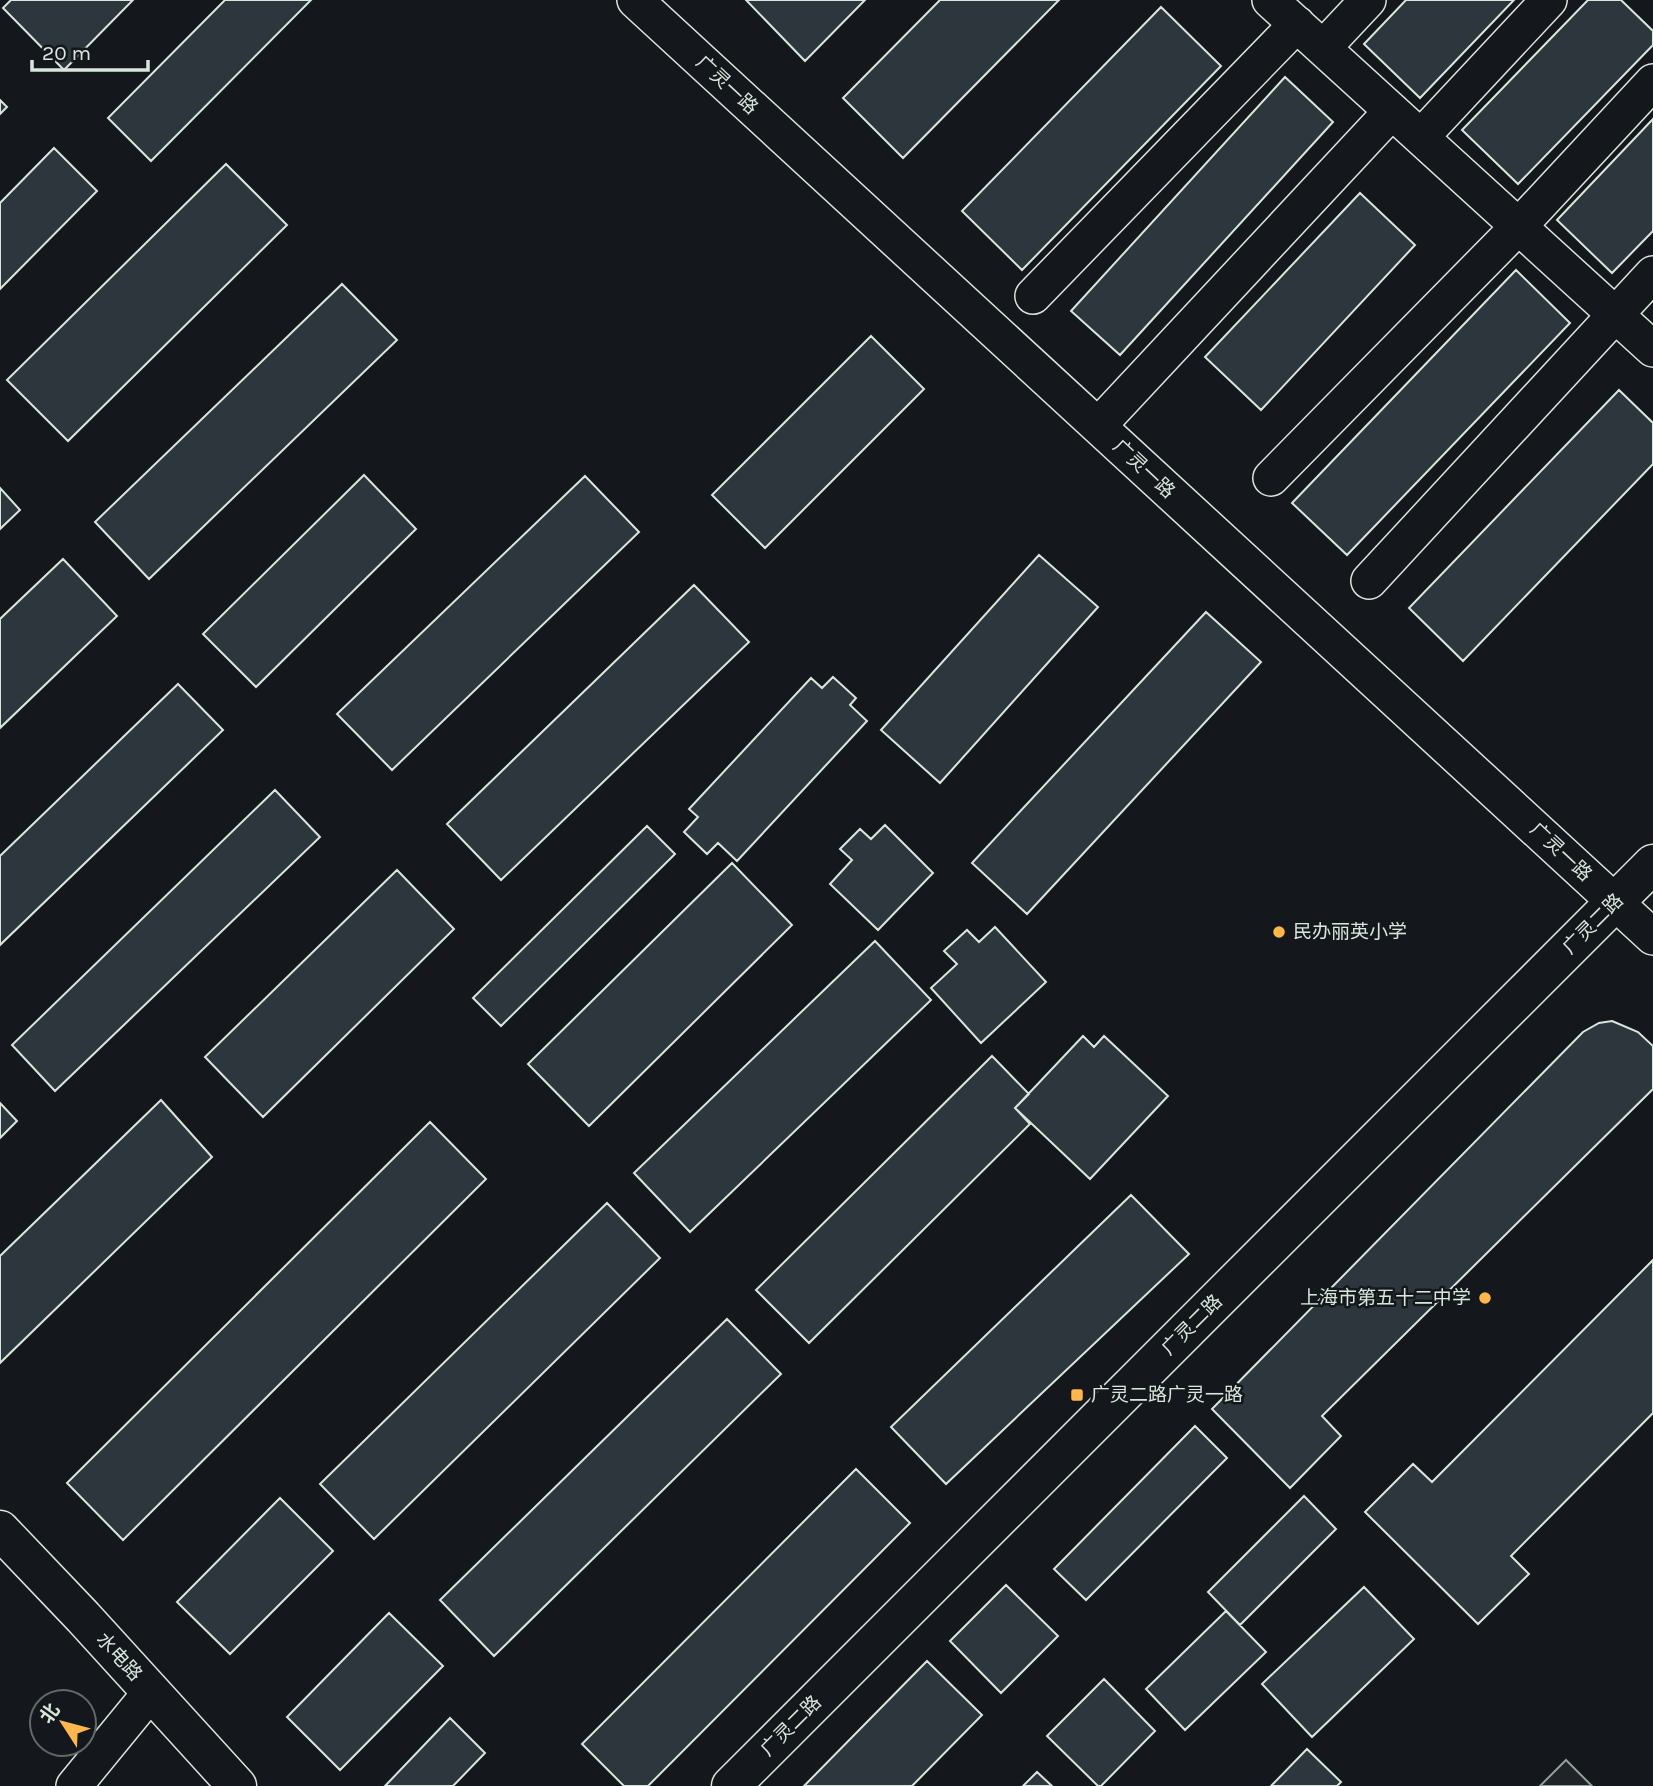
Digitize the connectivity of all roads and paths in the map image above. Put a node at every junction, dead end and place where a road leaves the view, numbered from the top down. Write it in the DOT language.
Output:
graph roads {
  1 [pos="635,0"];
  2 [pos="1270,0"];
  3 [pos="1368,0"];
  4 [pos="1549,0"];
  5 [pos="1297,24"];
  6 [pos="1323,48"];
  7 [pos="1653,82"];
  8 [pos="1392,111"];
  9 [pos="1421,137"];
  10 [pos="1519,226"];
  11 [pos="1653,274"];
  12 [pos="1033,296"];
  13 [pos="1616,315"];
  14 [pos="1653,349"];
  15 [pos="1098,426"];
  16 [pos="1271,478"];
  17 [pos="1369,581"];
  18 [pos="1653,864"];
  19 [pos="1615,902"];
  20 [pos="1653,937"];
  21 [pos="0,1530"];
  22 [pos="151,1692"];
  23 [pos="74,1786"];
  24 [pos="237,1786"];
  25 [pos="731,1786"];
  1 -- 15 [label="street, 广灵一路"];
  2 -- 5 [label="street"];
  3 -- 6 [label="street"];
  4 -- 9 [label="street"];
  5 -- 6 [label="street"];
  5 -- 12 [label="street"];
  6 -- 8 [label="street"];
  7 -- 10 [label="street"];
  8 -- 9 [label="street"];
  8 -- 15 [label="street"];
  9 -- 10 [label="street"];
  10 -- 13 [label="street"];
  10 -- 16 [label="street"];
  11 -- 13 [label="street"];
  13 -- 14 [label="street"];
  13 -- 17 [label="street"];
  15 -- 19 [label="street, 广灵一路"];
  18 -- 19 [label="street, 广灵二路"];
  19 -- 20 [label="street, 广灵一路"];
  19 -- 25 [label="street, 广灵二路"];
  21 -- 22 [label="street, 水电路"];
  22 -- 23 [label="street"];
  22 -- 24 [label="street, 水电路"];
}
